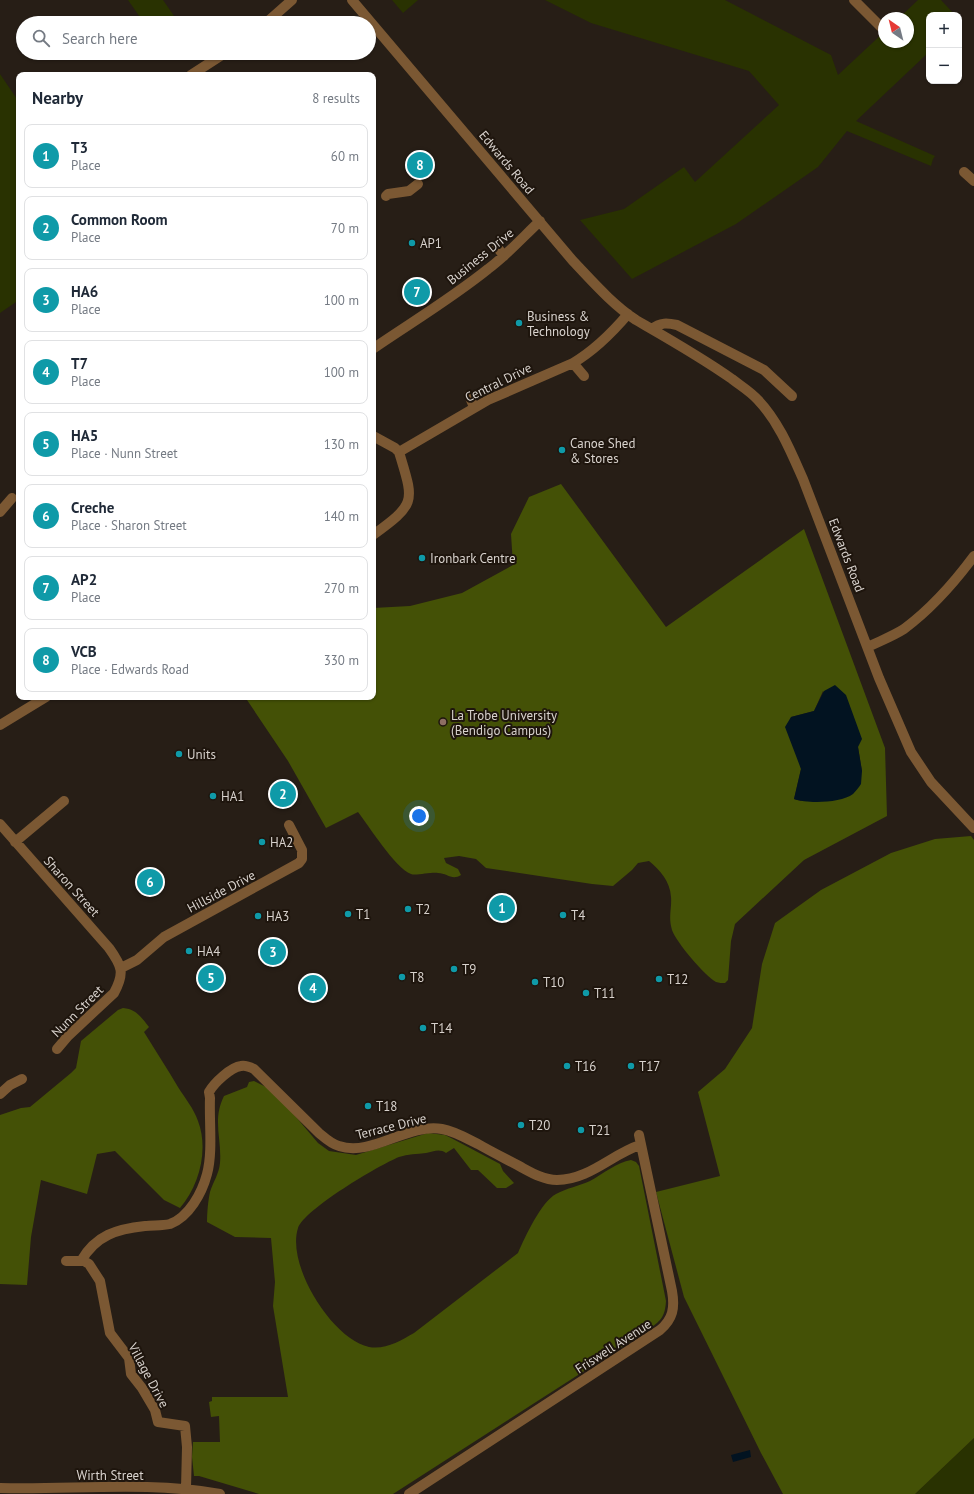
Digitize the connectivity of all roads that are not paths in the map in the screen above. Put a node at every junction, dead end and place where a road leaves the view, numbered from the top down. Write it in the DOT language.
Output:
graph roads {
  1 [pos="292,0"];
  2 [pos="352,0"];
  3 [pos="854,0"];
  4 [pos="274,16"];
  5 [pos="366,16"];
  6 [pos="878,24"];
  7 [pos="376,28"];
  8 [pos="214,60"];
  9 [pos="196,72"];
  10 [pos="964,172"];
  11 [pos="974,181"];
  12 [pos="418,184"];
  13 [pos="386,196"];
  14 [pos="540,221"];
  15 [pos="497,247"];
  16 [pos="504,256"];
  17 [pos="628,314"];
  18 [pos="652,330"];
  19 [pos="376,347"];
  20 [pos="573,363"];
  21 [pos="584,376"];
  22 [pos="469,395"];
  23 [pos="792,396"];
  24 [pos="474,407"];
  25 [pos="376,438"];
  26 [pos="399,452"];
  27 [pos="12,498"];
  28 [pos="0,512"];
  29 [pos="376,533"];
  30 [pos="974,556"];
  31 [pos="868,647"];
  32 [pos="41,700"];
  33 [pos="0,725"];
  34 [pos="64,801"];
  35 [pos="0,824"];
  36 [pos="289,825"];
  37 [pos="974,828"];
  38 [pos="15,842"];
  39 [pos="121,968"];
  40 [pos="57,1049"];
  41 [pos="22,1079"];
  42 [pos="0,1094"];
  43 [pos="639,1140"];
  44 [pos="66,1261"];
  45 [pos="81,1261"];
  46 [pos="0,1488"];
  47 [pos="186,1488"];
  48 [pos="220,1494"];
  49 [pos="409,1494"];
  1 -- 4 [label="street"];
  2 -- 5 [label="street, Edwards Road"];
  3 -- 6 [label="street"];
  7 -- 14 [label="street, Edwards Road"];
  8 -- 9 [label="street"];
  10 -- 11 [label="street"];
  12 -- 13 [label="street"];
  14 -- 16 [label="street, Business Drive"];
  14 -- 17 [label="street, Edwards Road"];
  15 -- 16 [label="street"];
  16 -- 19 [label="street, Business Drive"];
  17 -- 18 [label="street, Edwards Road"];
  17 -- 20 [label="street, Central Drive"];
  18 -- 23 [label="street"];
  18 -- 31 [label="street, Edwards Road"];
  20 -- 21 [label="street"];
  20 -- 24 [label="street, Central Drive"];
  22 -- 24 [label="street"];
  24 -- 26 [label="street, Central Drive"];
  25 -- 26 [label="street"];
  26 -- 29 [label="street"];
  27 -- 28 [label="street"];
  30 -- 31 [label="street"];
  31 -- 37 [label="street, Edwards Road"];
  32 -- 33 [label="street"];
  34 -- 38 [label="street"];
  35 -- 38 [label="street, Sharon Street"];
  36 -- 39 [label="street, Hillside Drive"];
  38 -- 39 [label="street, Sharon Street"];
  39 -- 40 [label="street, Nunn Street"];
  41 -- 42 [label="street"];
  43 -- 45 [label="street, Terrace Drive"];
  43 -- 49 [label="street, Friswell Avenue"];
  44 -- 45 [label="street"];
  45 -- 47 [label="street, Village Drive"];
  46 -- 47 [label="street, Wirth Street"];
  47 -- 48 [label="street, Wirth Street"];
}
